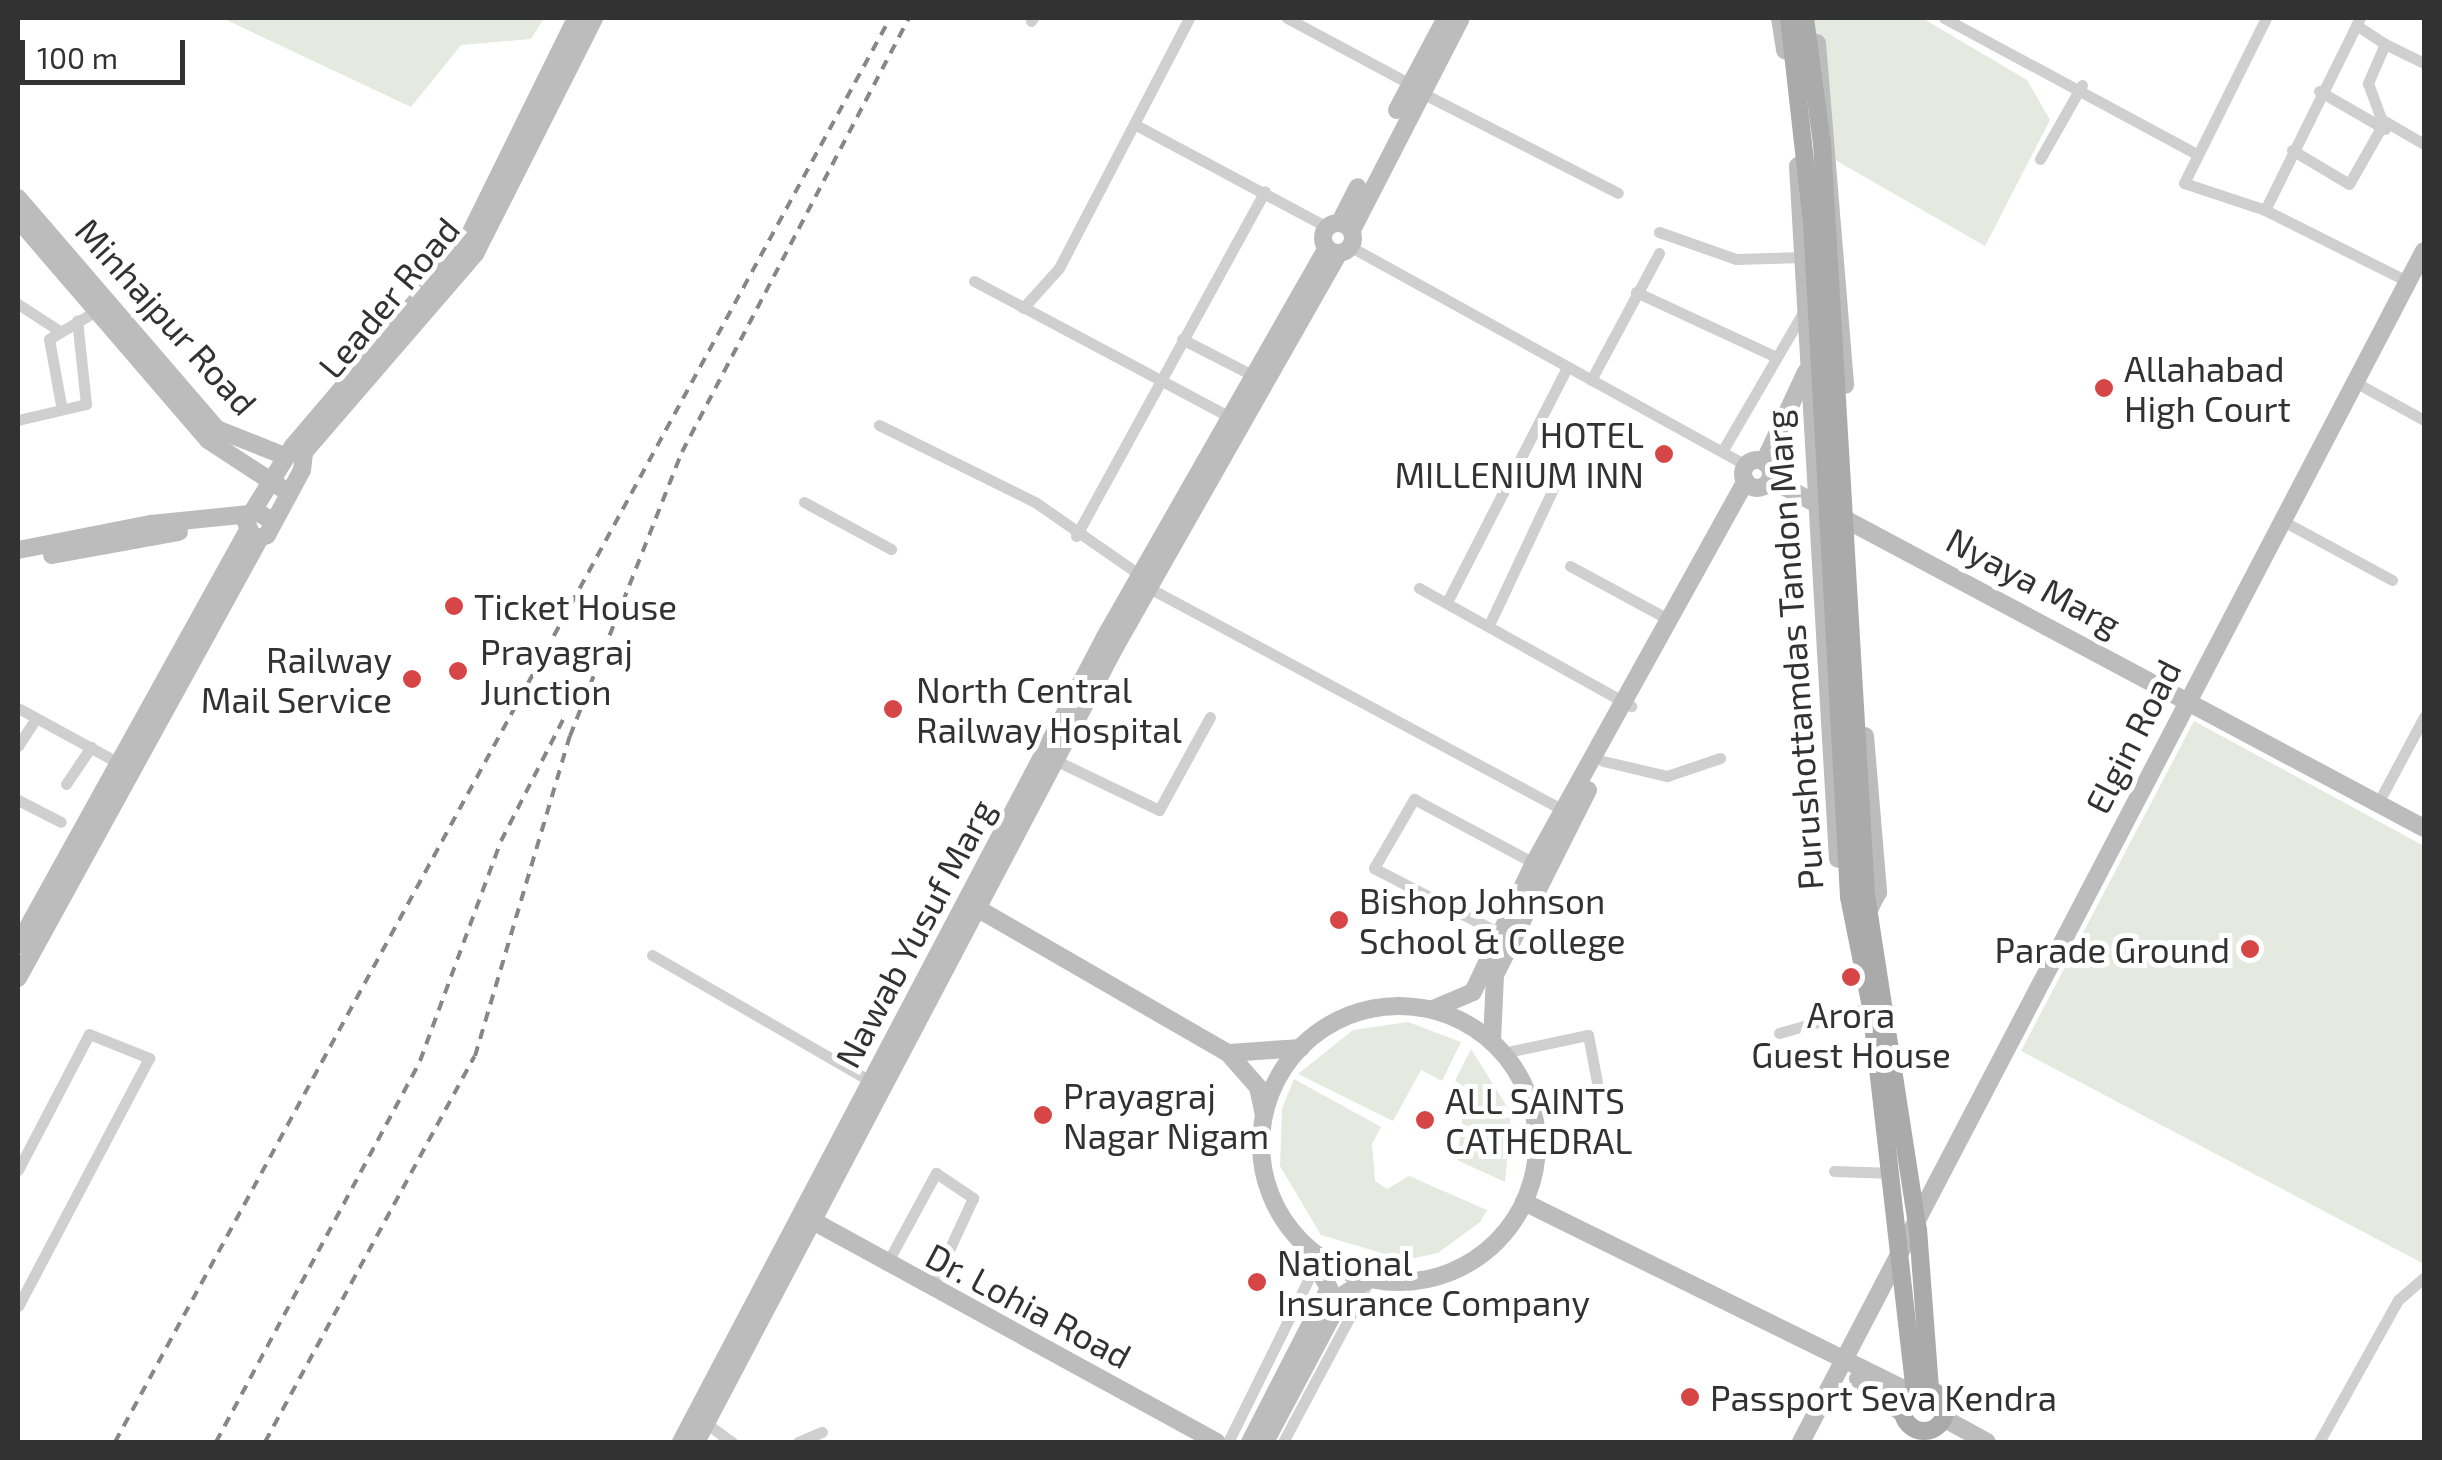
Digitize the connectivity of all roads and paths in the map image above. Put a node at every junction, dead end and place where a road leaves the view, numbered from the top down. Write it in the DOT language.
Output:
graph roads {
  1 [pos="576,18"];
  2 [pos="594,18"];
  3 [pos="1189,18"];
  4 [pos="1288,18"];
  5 [pos="1446,18"];
  6 [pos="1461,18"];
  7 [pos="1780,18"];
  8 [pos="1789,18"];
  9 [pos="1805,18"];
  10 [pos="1812,18"];
  11 [pos="1944,18"];
  12 [pos="2266,18"];
  13 [pos="2358,21"];
  14 [pos="2385,44"];
  15 [pos="2424,64"];
  16 [pos="2082,85"];
  17 [pos="1415,88"];
  18 [pos="2319,92"];
  19 [pos="1134,124"];
  20 [pos="2382,126"];
  21 [pos="2424,144"];
  22 [pos="2292,150"];
  23 [pos="2424,152"];
  24 [pos="2195,153"];
  25 [pos="2040,158"];
  26 [pos="1264,191"];
  27 [pos="1618,193"];
  28 [pos="18,198"];
  29 [pos="2264,210"];
  30 [pos="18,219"];
  31 [pos="484,222"];
  32 [pos="1659,232"];
  33 [pos="25,238"];
  34 [pos="1340,238"];
  35 [pos="2424,251"];
  36 [pos="1659,253"];
  37 [pos="1803,256"];
  38 [pos="974,281"];
  39 [pos="2406,282"];
  40 [pos="1636,292"];
  41 [pos="20,308"];
  42 [pos="1024,308"];
  43 [pos="1805,310"];
  44 [pos="96,311"];
  45 [pos="77,320"];
  46 [pos="58,330"];
  47 [pos="1182,338"];
  48 [pos="1776,358"];
  49 [pos="1567,367"];
  50 [pos="1807,370"];
  51 [pos="1252,374"];
  52 [pos="1591,380"];
  53 [pos="2353,381"];
  54 [pos="1158,382"];
  55 [pos="60,405"];
  56 [pos="1228,416"];
  57 [pos="18,420"];
  58 [pos="2424,420"];
  59 [pos="879,425"];
  60 [pos="1723,450"];
  61 [pos="293,451"];
  62 [pos="1755,475"];
  63 [pos="266,486"];
  64 [pos="1553,489"];
  65 [pos="290,493"];
  66 [pos="804,502"];
  67 [pos="1816,508"];
  68 [pos="1850,518"];
  69 [pos="2282,521"];
  70 [pos="250,529"];
  71 [pos="1076,536"];
  72 [pos="892,549"];
  73 [pos="18,550"];
  74 [pos="18,562"];
  75 [pos="1570,566"];
  76 [pos="2392,580"];
  77 [pos="1145,582"];
  78 [pos="1419,588"];
  79 [pos="1447,602"];
  80 [pos="1666,618"];
  81 [pos="1489,625"];
  82 [pos="2186,699"];
  83 [pos="1627,704"];
  84 [pos="18,708"];
  85 [pos="2424,716"];
  86 [pos="1210,717"];
  87 [pos="36,718"];
  88 [pos="18,746"];
  89 [pos="91,747"];
  90 [pos="1720,758"];
  91 [pos="1602,760"];
  92 [pos="1058,762"];
  93 [pos="119,763"];
  94 [pos="66,784"];
  95 [pos="18,800"];
  96 [pos="2378,804"];
  97 [pos="1570,814"];
  98 [pos="61,822"];
  99 [pos="2424,828"];
  100 [pos="1534,863"];
  101 [pos="970,904"];
  102 [pos="1859,905"];
  103 [pos="1505,936"];
  104 [pos="18,945"];
  105 [pos="652,955"];
  106 [pos="18,978"];
  107 [pos="1872,1006"];
  108 [pos="1434,1009"];
  109 [pos="1779,1033"];
  110 [pos="1498,1047"];
  111 [pos="1301,1048"];
  112 [pos="1228,1052"];
  113 [pos="872,1082"];
  114 [pos="1597,1082"];
  115 [pos="1264,1120"];
  116 [pos="18,1170"];
  117 [pos="1834,1171"];
  118 [pos="1893,1174"];
  119 [pos="1524,1202"];
  120 [pos="813,1222"];
  121 [pos="1918,1229"];
  122 [pos="1303,1246"];
  123 [pos="1904,1254"];
  124 [pos="1316,1264"];
  125 [pos="886,1266"];
  126 [pos="2424,1277"];
  127 [pos="1370,1279"];
  128 [pos="931,1289"];
  129 [pos="18,1306"];
  130 [pos="1842,1366"];
  131 [pos="1919,1391"];
  132 [pos="1903,1414"];
  133 [pos="706,1424"];
  134 [pos="822,1432"];
  135 [pos="1929,1432"];
  136 [pos="680,1442"];
  137 [pos="696,1442"];
  138 [pos="732,1442"];
  139 [pos="798,1442"];
  140 [pos="1216,1442"];
  141 [pos="1228,1442"];
  142 [pos="1250,1442"];
  143 [pos="1264,1442"];
  144 [pos="1282,1442"];
  145 [pos="1800,1442"];
  146 [pos="1987,1442"];
  147 [pos="2319,1442"];
  1 -- 31 [label="main road, Leader Road"];
  2 -- 31 [label="main road, Leader Road"];
  3 -- 19 [label="street"];
  4 -- 17 [label="street"];
  5 -- 17 [label="main road, Nawab Yusuf Marg"];
  6 -- 17 [label="main road, Nawab Yusuf Marg"];
  7 -- 37 [label="main road, Purushottamdas Tandon Marg"];
  8 -- 102 [label="main road, bridge"];
  9 -- 102 [label="main road, bridge"];
  10 -- 68 [label="main road, Purushottamdas Tandon Marg"];
  11 -- 16 [label="street"];
  12 -- 24 [label="street"];
  13 -- 14 [label="street"];
  13 -- 18 [label="street"];
  14 -- 15 [label="street"];
  14 -- 21 [label="street"];
  16 -- 24 [label="street"];
  16 -- 25 [label="street"];
  17 -- 27 [label="street"];
  17 -- 34 [label="main road, Nawab Yusuf Marg"];
  18 -- 20 [label="street"];
  18 -- 22 [label="street"];
  19 -- 26 [label="street, Nyaya Marg"];
  19 -- 42 [label="street"];
  20 -- 22 [label="street"];
  20 -- 23 [label="street"];
  22 -- 29 [label="street"];
  24 -- 29 [label="street"];
  26 -- 34 [label="street, Nyaya Marg"];
  26 -- 47 [label="street"];
  28 -- 61 [label="main road, Minhajpur Road"];
  29 -- 39 [label="street"];
  30 -- 33 [label="main road, Minhajpur Road"];
  31 -- 61 [label="main road, Leader Road"];
  32 -- 37 [label="street"];
  33 -- 44 [label="main road, Minhajpur Road"];
  34 -- 49 [label="street, Nyaya Marg"];
  34 -- 51 [label="main road, Nawab Yusuf Marg"];
  34 -- 77 [label="main road, Nawab Yusuf Marg"];
  35 -- 39 [label="main road, Elgin Road"];
  36 -- 40 [label="street"];
  37 -- 43 [label="main road, Purushottamdas Tandon Marg"];
  38 -- 42 [label="street"];
  39 -- 53 [label="main road, Elgin Road"];
  40 -- 48 [label="street"];
  40 -- 52 [label="street"];
  41 -- 46 [label="street"];
  42 -- 54 [label="street"];
  43 -- 48 [label="street"];
  43 -- 50 [label="main road, Purushottamdas Tandon Marg"];
  44 -- 45 [label="street"];
  44 -- 63 [label="main road, Minhajpur Road"];
  45 -- 46 [label="street"];
  45 -- 55 [label="street"];
  46 -- 55 [label="street"];
  47 -- 51 [label="street"];
  47 -- 54 [label="street"];
  48 -- 60 [label="street"];
  49 -- 52 [label="street, Nyaya Marg"];
  49 -- 79 [label="street"];
  50 -- 62 [label="main road"];
  50 -- 67 [label="main road, Purushottamdas Tandon Marg"];
  51 -- 56 [label="main road, Nawab Yusuf Marg"];
  52 -- 60 [label="street, Nyaya Marg"];
  53 -- 58 [label="street"];
  53 -- 69 [label="main road, Elgin Road"];
  54 -- 56 [label="street"];
  54 -- 71 [label="street"];
  55 -- 57 [label="street"];
  56 -- 77 [label="main road, Nawab Yusuf Marg"];
  59 -- 71 [label="street"];
  60 -- 62 [label="street, Nyaya Marg"];
  61 -- 63 [label="main road"];
  61 -- 65 [label="main road"];
  62 -- 67 [label="main road, Nyaya Marg"];
  62 -- 80 [label="main road"];
  62 -- 83 [label="main road"];
  63 -- 65 [label="main road"];
  63 -- 70 [label="main road"];
  64 -- 81 [label="street"];
  65 -- 70 [label="main road"];
  66 -- 72 [label="street"];
  67 -- 68 [label="main road, Nyaya Marg"];
  67 -- 102 [label="main road, Purushottamdas Tandon Marg"];
  68 -- 82 [label="main road, Nyaya Marg"];
  68 -- 102 [label="main road, Purushottamdas Tandon Marg"];
  69 -- 76 [label="street"];
  69 -- 82 [label="main road, Elgin Road"];
  70 -- 73 [label="main road"];
  70 -- 74 [label="main road"];
  70 -- 93 [label="main road"];
  70 -- 106 [label="main road"];
  71 -- 77 [label="street"];
  75 -- 80 [label="street"];
  77 -- 92 [label="main road, Nawab Yusuf Marg"];
  77 -- 97 [label="street"];
  77 -- 101 [label="main road, Nawab Yusuf Marg"];
  78 -- 79 [label="street"];
  79 -- 81 [label="street"];
  80 -- 83 [label="main road"];
  81 -- 83 [label="street"];
  82 -- 96 [label="main road, Nyaya Marg"];
  82 -- 121 [label="main road, Elgin Road"];
  83 -- 91 [label="main road"];
  83 -- 97 [label="main road"];
  84 -- 87 [label="street"];
  85 -- 96 [label="street"];
  86 -- 92 [label="street"];
  87 -- 88 [label="street"];
  87 -- 89 [label="street"];
  89 -- 93 [label="street"];
  89 -- 94 [label="street"];
  90 -- 91 [label="street"];
  91 -- 97 [label="main road"];
  92 -- 101 [label="main road, Nawab Yusuf Marg"];
  93 -- 104 [label="main road"];
  95 -- 98 [label="street"];
  96 -- 99 [label="main road, Nyaya Marg"];
  97 -- 100 [label="main road"];
  97 -- 103 [label="main road"];
  100 -- 103 [label="main road"];
  100 -- 103 [label="street"];
  101 -- 112 [label="main road"];
  101 -- 113 [label="main road, Nawab Yusuf Marg"];
  101 -- 120 [label="main road, Nawab Yusuf Marg"];
  102 -- 107 [label="main road, Purushottamdas Tandon Marg"];
  102 -- 121 [label="main road, Purushottamdas Tandon Marg"];
  103 -- 108 [label="main road"];
  103 -- 110 [label="main road"];
  105 -- 113 [label="street"];
  107 -- 109 [label="street"];
  107 -- 118 [label="main road, Purushottamdas Tandon Marg"];
  108 -- 110 [label="main road"];
  108 -- 111 [label="main road"];
  110 -- 114 [label="street"];
  110 -- 119 [label="main road"];
  111 -- 112 [label="main road"];
  111 -- 115 [label="main road"];
  112 -- 115 [label="main road"];
  113 -- 136 [label="main road, Nawab Yusuf Marg"];
  115 -- 122 [label="main road"];
  116 -- 129 [label="street"];
  117 -- 118 [label="street"];
  118 -- 123 [label="main road, Purushottamdas Tandon Marg"];
  119 -- 127 [label="main road"];
  119 -- 130 [label="main road"];
  120 -- 125 [label="main road, Dr. Lohia Road"];
  120 -- 133 [label="main road, Nawab Yusuf Marg"];
  121 -- 123 [label="main road, Elgin Road"];
  121 -- 131 [label="main road, Purushottamdas Tandon Marg"];
  122 -- 124 [label="main road"];
  122 -- 127 [label="main road"];
  123 -- 130 [label="main road, Elgin Road"];
  123 -- 131 [label="main road, Purushottamdas Tandon Marg"];
  124 -- 141 [label="street"];
  124 -- 142 [label="main road"];
  125 -- 128 [label="main road, Dr. Lohia Road"];
  125 -- 128 [label="street"];
  126 -- 147 [label="street"];
  127 -- 143 [label="main road"];
  127 -- 144 [label="street"];
  128 -- 140 [label="main road, Dr. Lohia Road"];
  130 -- 131 [label="main road"];
  130 -- 132 [label="main road"];
  130 -- 145 [label="main road, Elgin Road"];
  131 -- 132 [label="main road"];
  131 -- 135 [label="main road"];
  132 -- 135 [label="main road"];
  133 -- 137 [label="main road, Nawab Yusuf Marg"];
  133 -- 138 [label="street"];
  134 -- 139 [label="street"];
  135 -- 146 [label="main road"];
}
